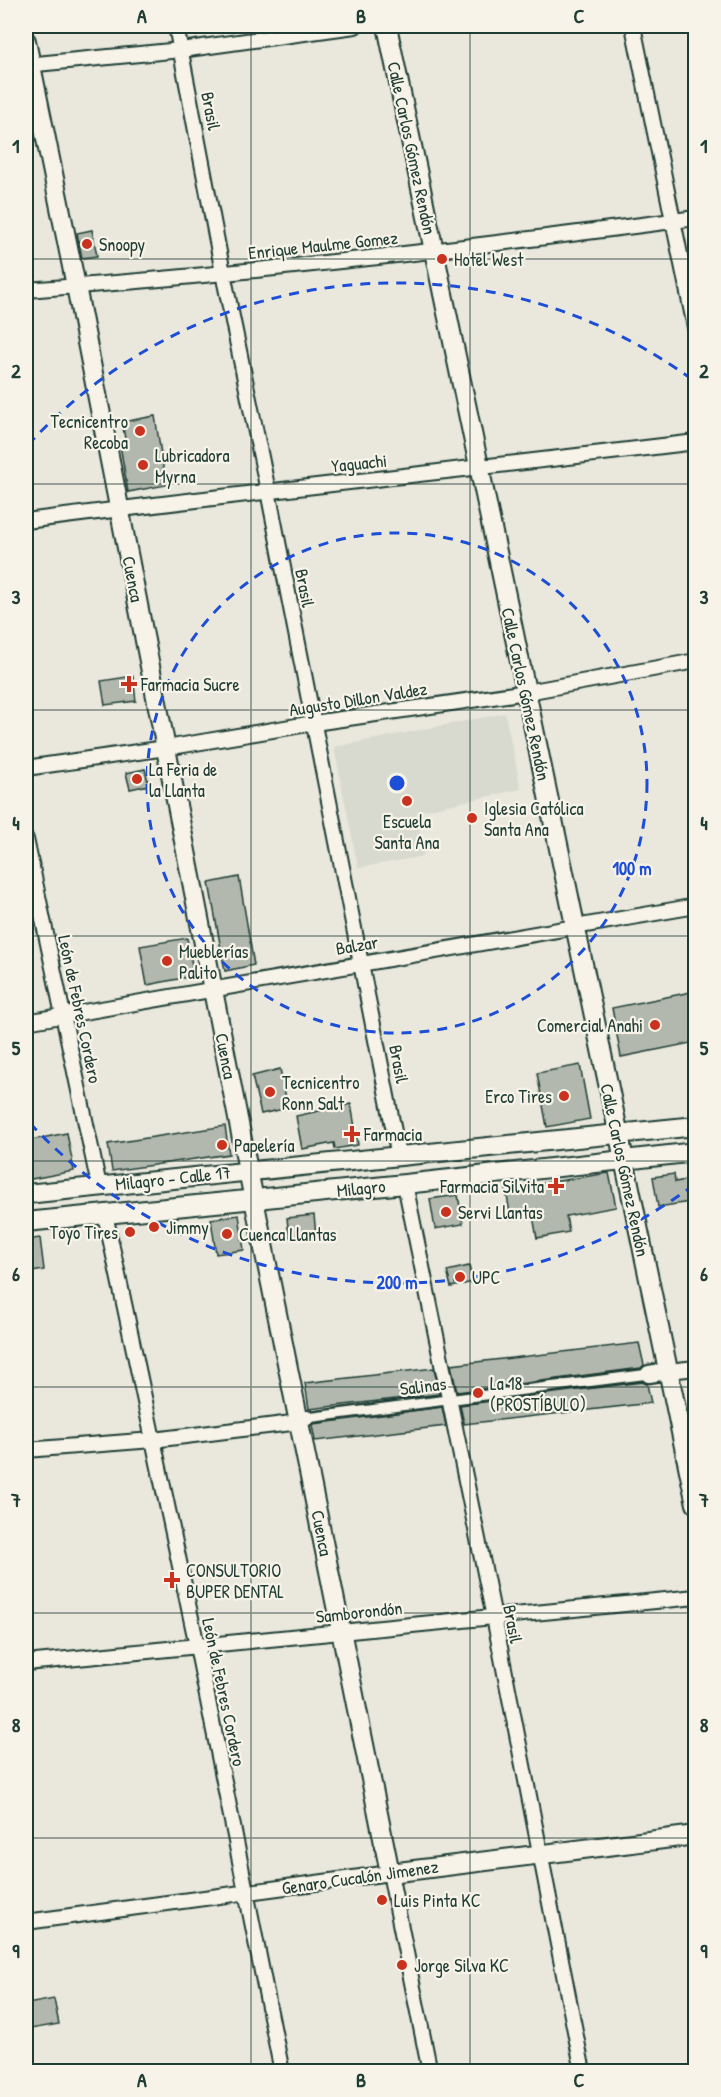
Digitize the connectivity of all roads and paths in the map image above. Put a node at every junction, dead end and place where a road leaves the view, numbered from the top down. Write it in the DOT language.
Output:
graph roads {
  1 [pos="176,26"];
  2 [pos="355,26"];
  3 [pos="387,26"];
  4 [pos="633,26"];
  5 [pos="26,40"];
  6 [pos="181,50"];
  7 [pos="28,64"];
  8 [pos="696,218"];
  9 [pos="673,221"];
  10 [pos="433,251"];
  11 [pos="223,273"];
  12 [pos="76,286"];
  13 [pos="26,290"];
  14 [pos="696,332"];
  15 [pos="696,442"];
  16 [pos="478,468"];
  17 [pos="268,491"];
  18 [pos="120,509"];
  19 [pos="26,521"];
  20 [pos="696,661"];
  21 [pos="527,692"];
  22 [pos="314,723"];
  23 [pos="166,748"];
  24 [pos="26,768"];
  25 [pos="26,839"];
  26 [pos="696,906"];
  27 [pos="574,926"];
  28 [pos="361,963"];
  29 [pos="213,988"];
  30 [pos="62,1016"];
  31 [pos="26,1022"];
  32 [pos="696,1126"];
  33 [pos="618,1134"];
  34 [pos="696,1152"];
  35 [pos="399,1157"];
  36 [pos="623,1159"];
  37 [pos="248,1170"];
  38 [pos="405,1184"];
  39 [pos="99,1186"];
  40 [pos="26,1194"];
  41 [pos="255,1199"];
  42 [pos="105,1214"];
  43 [pos="26,1222"];
  44 [pos="696,1368"];
  45 [pos="668,1371"];
  46 [pos="649,1374"];
  47 [pos="450,1401"];
  48 [pos="304,1420"];
  49 [pos="153,1440"];
  50 [pos="26,1450"];
  51 [pos="696,1504"];
  52 [pos="696,1597"];
  53 [pos="494,1617"];
  54 [pos="341,1632"];
  55 [pos="196,1646"];
  56 [pos="26,1663"];
  57 [pos="696,1835"];
  58 [pos="541,1854"];
  59 [pos="390,1873"];
  60 [pos="247,1893"];
  61 [pos="26,1922"];
  62 [pos="282,2072"];
  63 [pos="430,2072"];
  64 [pos="583,2072"];
  1 -- 6 [label="street, Brasil"];
  2 -- 6 [label="street"];
  3 -- 10 [label="main road, Calle Carlos Gómez Rendón"];
  4 -- 9 [label="street"];
  5 -- 7 [label="main road, Cuenca"];
  6 -- 7 [label="street"];
  6 -- 11 [label="street, Brasil"];
  7 -- 12 [label="main road, Cuenca"];
  8 -- 9 [label="street, Enrique Maulme Gomez"];
  9 -- 10 [label="street, Enrique Maulme Gomez"];
  9 -- 14 [label="street"];
  10 -- 11 [label="street, Enrique Maulme Gomez"];
  10 -- 16 [label="main road, Calle Carlos Gómez Rendón"];
  11 -- 12 [label="street, Enrique Maulme Gomez"];
  11 -- 17 [label="street, Brasil"];
  12 -- 13 [label="street, Enrique Maulme Gomez"];
  12 -- 18 [label="main road, Cuenca"];
  15 -- 16 [label="street, Yaguachi"];
  16 -- 17 [label="street, Yaguachi"];
  16 -- 21 [label="main road, Calle Carlos Gómez Rendón"];
  17 -- 18 [label="street, Yaguachi"];
  17 -- 22 [label="street, Brasil"];
  18 -- 19 [label="street, Yaguachi"];
  18 -- 23 [label="main road, Cuenca"];
  20 -- 21 [label="street, Augusto Dillon Valdez"];
  21 -- 22 [label="street, Augusto Dillon Valdez"];
  21 -- 27 [label="main road, Calle Carlos Gómez Rendón"];
  22 -- 23 [label="street, Augusto Dillon Valdez"];
  22 -- 28 [label="street, Brasil"];
  23 -- 24 [label="street, Augusto Dillon Valdez"];
  23 -- 29 [label="main road, Cuenca"];
  25 -- 30 [label="street, León de Febres Cordero"];
  26 -- 27 [label="street, Balzar"];
  27 -- 28 [label="street, Balzar"];
  27 -- 33 [label="main road, Calle Carlos Gómez Rendón"];
  28 -- 29 [label="street, Balzar"];
  28 -- 35 [label="street, Brasil"];
  29 -- 30 [label="street, Balzar"];
  29 -- 37 [label="main road, Cuenca"];
  30 -- 31 [label="street, Balzar"];
  30 -- 39 [label="street, León de Febres Cordero"];
  32 -- 33 [label="main road, Milagro"];
  33 -- 35 [label="main road, Milagro"];
  33 -- 36 [label="main road, Calle Carlos Gómez Rendón"];
  34 -- 36 [label="main road, Milagro"];
  35 -- 37 [label="main road, Milagro"];
  36 -- 38 [label="main road, Milagro"];
  36 -- 45 [label="main road, Calle Carlos Gómez Rendón"];
  37 -- 39 [label="main road, Milagro - Calle 17"];
  37 -- 41 [label="main road, Cuenca"];
  38 -- 41 [label="main road, Milagro"];
  38 -- 47 [label="street, Brasil"];
  39 -- 40 [label="main road"];
  41 -- 42 [label="main road, Milagro"];
  41 -- 48 [label="main road, Cuenca"];
  42 -- 43 [label="main road, Milagro"];
  42 -- 49 [label="street, León de Febres Cordero"];
  44 -- 45 [label="street"];
  45 -- 46 [label="street"];
  45 -- 51 [label="main road, Calle Carlos Gómez Rendón"];
  46 -- 47 [label="street, Salinas"];
  47 -- 48 [label="street, Salinas"];
  47 -- 53 [label="street, Brasil"];
  48 -- 49 [label="street, Salinas"];
  48 -- 54 [label="main road, Cuenca"];
  49 -- 50 [label="street, Salinas"];
  49 -- 55 [label="street, León de Febres Cordero"];
  52 -- 53 [label="street, Samborondón"];
  53 -- 54 [label="street, Samborondón"];
  53 -- 58 [label="street, Brasil"];
  54 -- 55 [label="street, Samborondón"];
  54 -- 59 [label="main road, Cuenca"];
  55 -- 56 [label="street, Samborondón"];
  55 -- 60 [label="street, León de Febres Cordero"];
  57 -- 58 [label="main road, Genaro Cucalón Jimenez"];
  58 -- 59 [label="main road, Genaro Cucalón Jimenez"];
  58 -- 64 [label="street, Brasil"];
  59 -- 60 [label="street, Genaro Cucalón Jimenez"];
  59 -- 63 [label="street, Cuenca"];
  60 -- 61 [label="street, Genaro Cucalón Jimenez"];
  60 -- 62 [label="street, León de Febres Cordero"];
}
